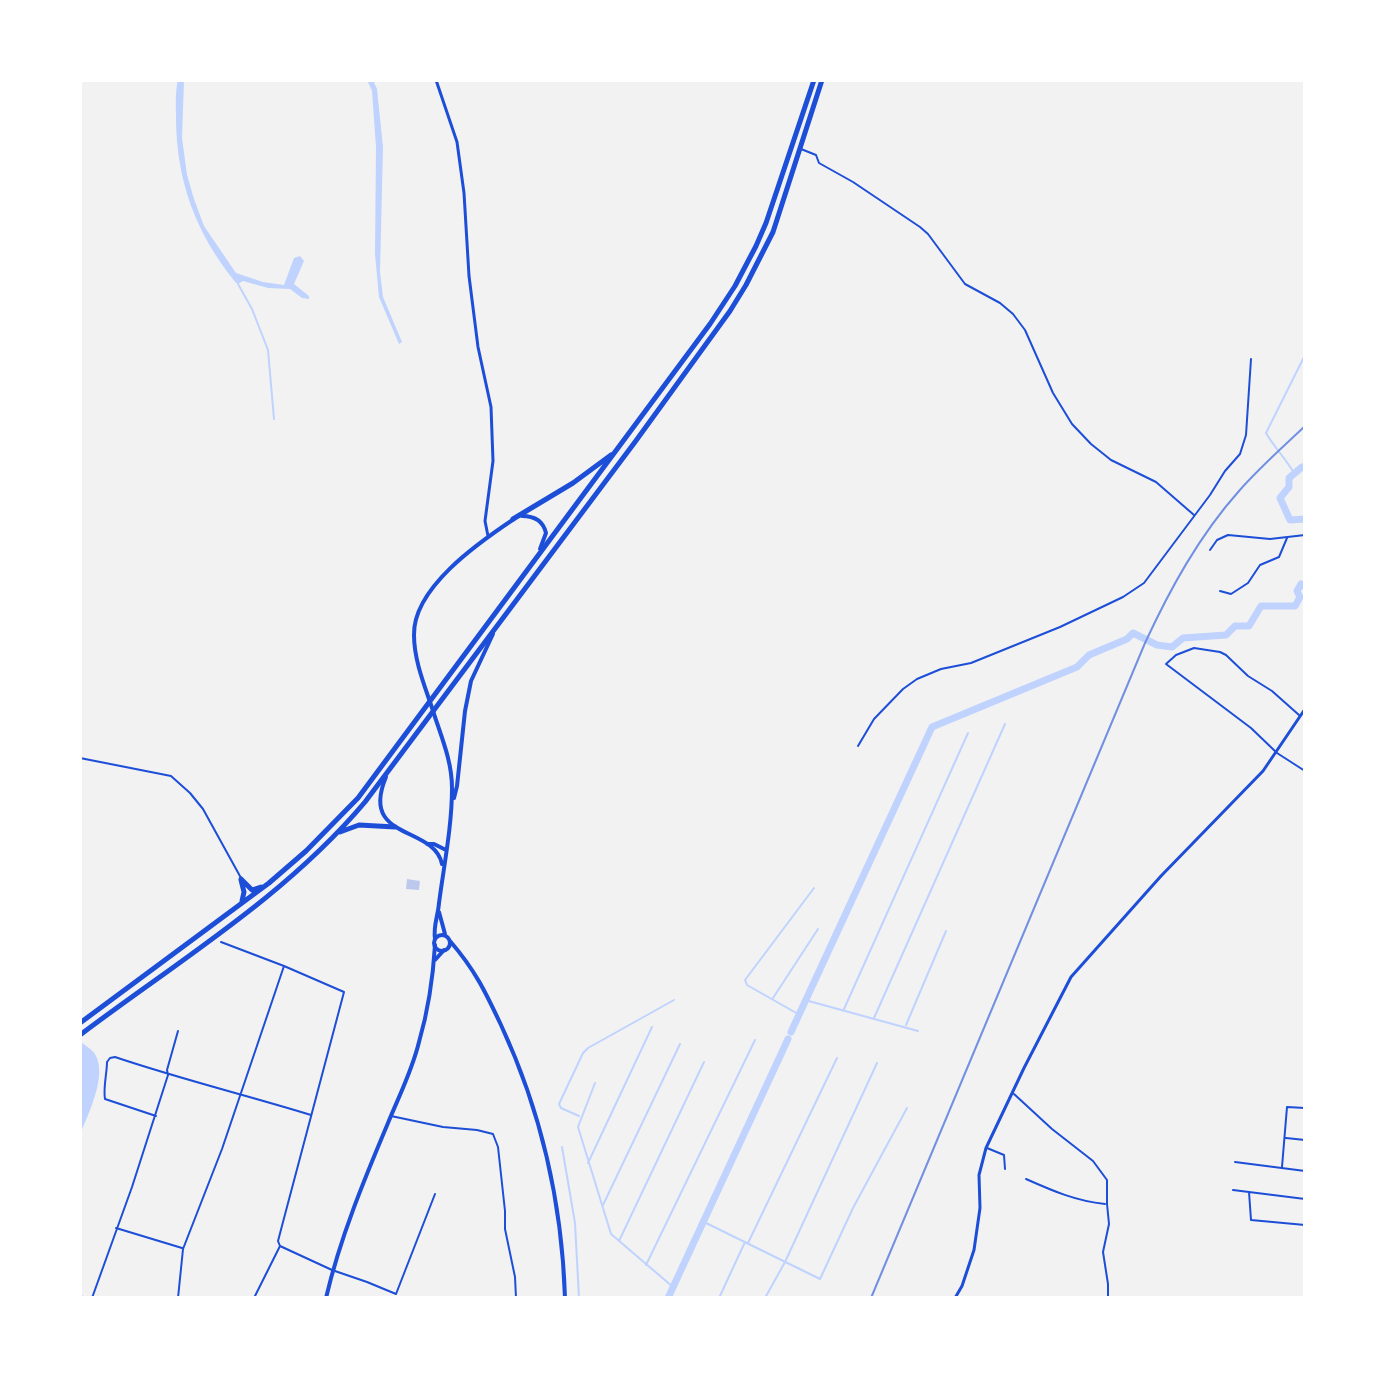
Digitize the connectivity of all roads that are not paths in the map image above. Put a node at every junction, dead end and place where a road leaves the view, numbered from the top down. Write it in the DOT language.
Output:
graph roads {
  1 [pos="436,80"];
  2 [pos="814,80"];
  3 [pos="822,80"];
  4 [pos="801,149"];
  5 [pos="1251,359"];
  6 [pos="618,450"];
  7 [pos="1195,516"];
  8 [pos="513,519"];
  9 [pos="1305,535"];
  10 [pos="488,536"];
  11 [pos="1287,537"];
  12 [pos="1210,550"];
  13 [pos="534,560"];
  14 [pos="1220,591"];
  15 [pos="503,618"];
  16 [pos="1305,709"];
  17 [pos="1300,716"];
  18 [pos="858,746"];
  19 [pos="1277,753"];
  20 [pos="80,758"];
  21 [pos="1305,771"];
  22 [pos="388,772"];
  23 [pos="451,806"];
  24 [pos="395,827"];
  25 [pos="448,834"];
  26 [pos="336,835"];
  27 [pos="427,844"];
  28 [pos="434,844"];
  29 [pos="446,850"];
  30 [pos="438,853"];
  31 [pos="443,871"];
  32 [pos="241,879"];
  33 [pos="269,883"];
  34 [pos="236,908"];
  35 [pos="438,910"];
  36 [pos="448,938"];
  37 [pos="221,942"];
  38 [pos="435,942"];
  39 [pos="446,950"];
  40 [pos="467,961"];
  41 [pos="434,962"];
  42 [pos="284,966"];
  43 [pos="81,1022"];
  44 [pos="178,1031"];
  45 [pos="80,1035"];
  46 [pos="168,1075"];
  47 [pos="1011,1093"];
  48 [pos="241,1094"];
  49 [pos="1305,1108"];
  50 [pos="156,1116"];
  51 [pos="312,1116"];
  52 [pos="391,1116"];
  53 [pos="1284,1138"];
  54 [pos="1305,1140"];
  55 [pos="986,1148"];
  56 [pos="1235,1162"];
  57 [pos="1282,1167"];
  58 [pos="1005,1169"];
  59 [pos="1305,1171"];
  60 [pos="1026,1179"];
  61 [pos="1233,1190"];
  62 [pos="1249,1192"];
  63 [pos="435,1194"];
  64 [pos="1305,1199"];
  65 [pos="1107,1204"];
  66 [pos="1305,1225"];
  67 [pos="116,1228"];
  68 [pos="280,1246"];
  69 [pos="183,1249"];
  70 [pos="332,1270"];
  71 [pos="80,1296"];
  72 [pos="85,1298"];
  73 [pos="92,1298"];
  74 [pos="178,1298"];
  75 [pos="254,1298"];
  76 [pos="326,1298"];
  77 [pos="516,1298"];
  78 [pos="565,1298"];
  79 [pos="955,1298"];
  80 [pos="1108,1298"];
  1 -- 10 [label="street"];
  2 -- 6 [label="highway"];
  3 -- 4 [label="highway"];
  4 -- 7 [label="street"];
  4 -- 15 [label="highway"];
  5 -- 7 [label="street"];
  6 -- 8 [label="highway"];
  6 -- 13 [label="highway"];
  7 -- 18 [label="street"];
  8 -- 10 [label="main road"];
  8 -- 13 [label="main road"];
  9 -- 11 [label="street"];
  10 -- 23 [label="main road"];
  11 -- 12 [label="street"];
  11 -- 14 [label="street"];
  13 -- 33 [label="highway"];
  15 -- 22 [label="highway"];
  15 -- 23 [label="main road"];
  16 -- 17 [label="street"];
  17 -- 19 [label="street"];
  17 -- 19 [label="street"];
  19 -- 21 [label="street"];
  19 -- 47 [label="street"];
  20 -- 32 [label="street"];
  22 -- 24 [label="main road"];
  22 -- 26 [label="highway"];
  23 -- 25 [label="main road"];
  24 -- 26 [label="highway"];
  24 -- 27 [label="main road"];
  25 -- 28 [label="main road"];
  25 -- 29 [label="main road"];
  26 -- 45 [label="highway"];
  27 -- 28 [label="main road"];
  27 -- 30 [label="main road"];
  28 -- 29 [label="main road"];
  29 -- 30 [label="main road"];
  29 -- 31 [label="main road"];
  30 -- 31 [label="main road"];
  31 -- 35 [label="main road"];
  32 -- 33 [label="highway"];
  32 -- 34 [label="highway"];
  33 -- 34 [label="highway"];
  34 -- 43 [label="highway"];
  35 -- 36 [label="main road"];
  35 -- 38 [label="main road"];
  36 -- 38 [label="main road"];
  36 -- 39 [label="main road"];
  36 -- 40 [label="main road"];
  37 -- 42 [label="street"];
  38 -- 39 [label="main road"];
  38 -- 41 [label="main road"];
  39 -- 40 [label="main road"];
  39 -- 41 [label="main road"];
  40 -- 78 [label="main road"];
  41 -- 52 [label="main road"];
  42 -- 48 [label="street"];
  42 -- 51 [label="street"];
  44 -- 46 [label="street"];
  46 -- 48 [label="street"];
  46 -- 50 [label="street"];
  46 -- 50 [label="street"];
  47 -- 55 [label="street"];
  47 -- 65 [label="street"];
  48 -- 51 [label="street"];
  48 -- 69 [label="street"];
  49 -- 53 [label="street"];
  50 -- 67 [label="street"];
  51 -- 68 [label="street"];
  52 -- 70 [label="main road"];
  52 -- 77 [label="street"];
  53 -- 54 [label="street"];
  53 -- 57 [label="street"];
  55 -- 58 [label="street"];
  55 -- 79 [label="street"];
  56 -- 57 [label="street"];
  57 -- 59 [label="street"];
  60 -- 65 [label="street"];
  61 -- 62 [label="street"];
  62 -- 64 [label="street"];
  62 -- 66 [label="street"];
  63 -- 70 [label="street"];
  65 -- 80 [label="street"];
  67 -- 69 [label="street"];
  67 -- 73 [label="street"];
  68 -- 70 [label="street"];
  68 -- 75 [label="street"];
  69 -- 74 [label="street"];
  70 -- 76 [label="main road"];
  71 -- 72 [label="street"];
}
